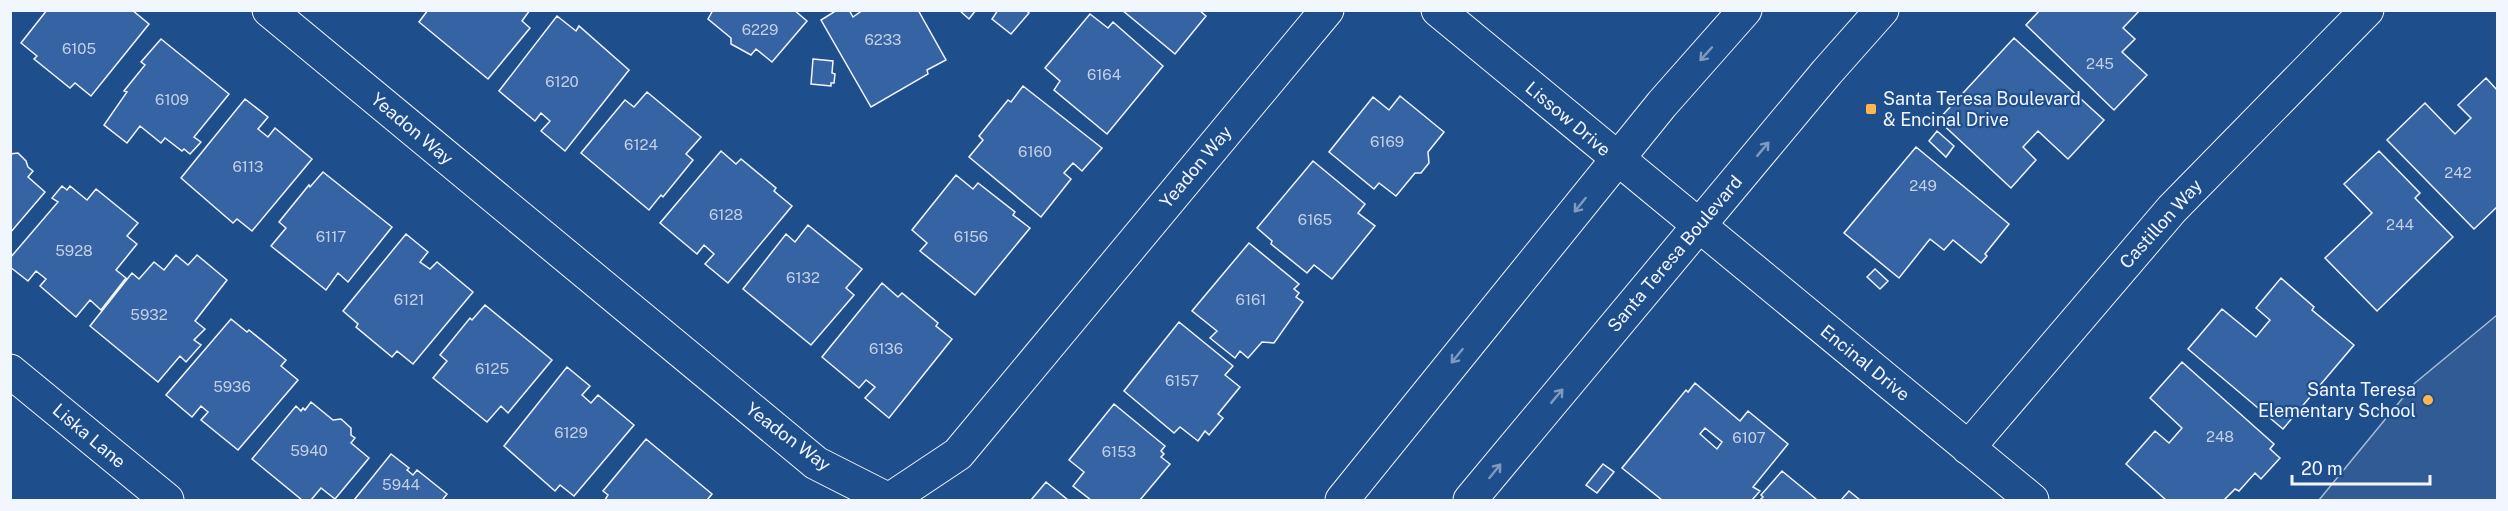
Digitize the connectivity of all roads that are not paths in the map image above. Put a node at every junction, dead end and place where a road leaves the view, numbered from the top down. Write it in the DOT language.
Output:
graph roads {
  1 [pos="269,10"];
  2 [pos="1326,10"];
  3 [pos="1438,10"];
  4 [pos="1745,10"];
  5 [pos="1882,10"];
  6 [pos="2367,10"];
  7 [pos="1617,159"];
  8 [pos="1698,226"];
  9 [pos="10,371"];
  10 [pos="1968,448"];
  11 [pos="166,501"];
  12 [pos="1342,501"];
  13 [pos="1470,501"];
  14 [pos="2032,501"];
  1 -- 2 [label="street, Yeadon Way"];
  3 -- 7 [label="street, Lissow Drive"];
  4 -- 7 [label="street, one-way"];
  8 -- 5 [label="street, Santa Teresa Boulevard, one-way"];
  6 -- 10 [label="street, Castillon Way"];
  7 -- 8 [label="street, Lissow Drive"];
  7 -- 12 [label="street, one-way"];
  8 -- 10 [label="street, Encinal Drive"];
  13 -- 8 [label="street, Santa Teresa Boulevard, one-way"];
  9 -- 11 [label="street, Liska Lane"];
  10 -- 14 [label="street, Encinal Drive"];
}
